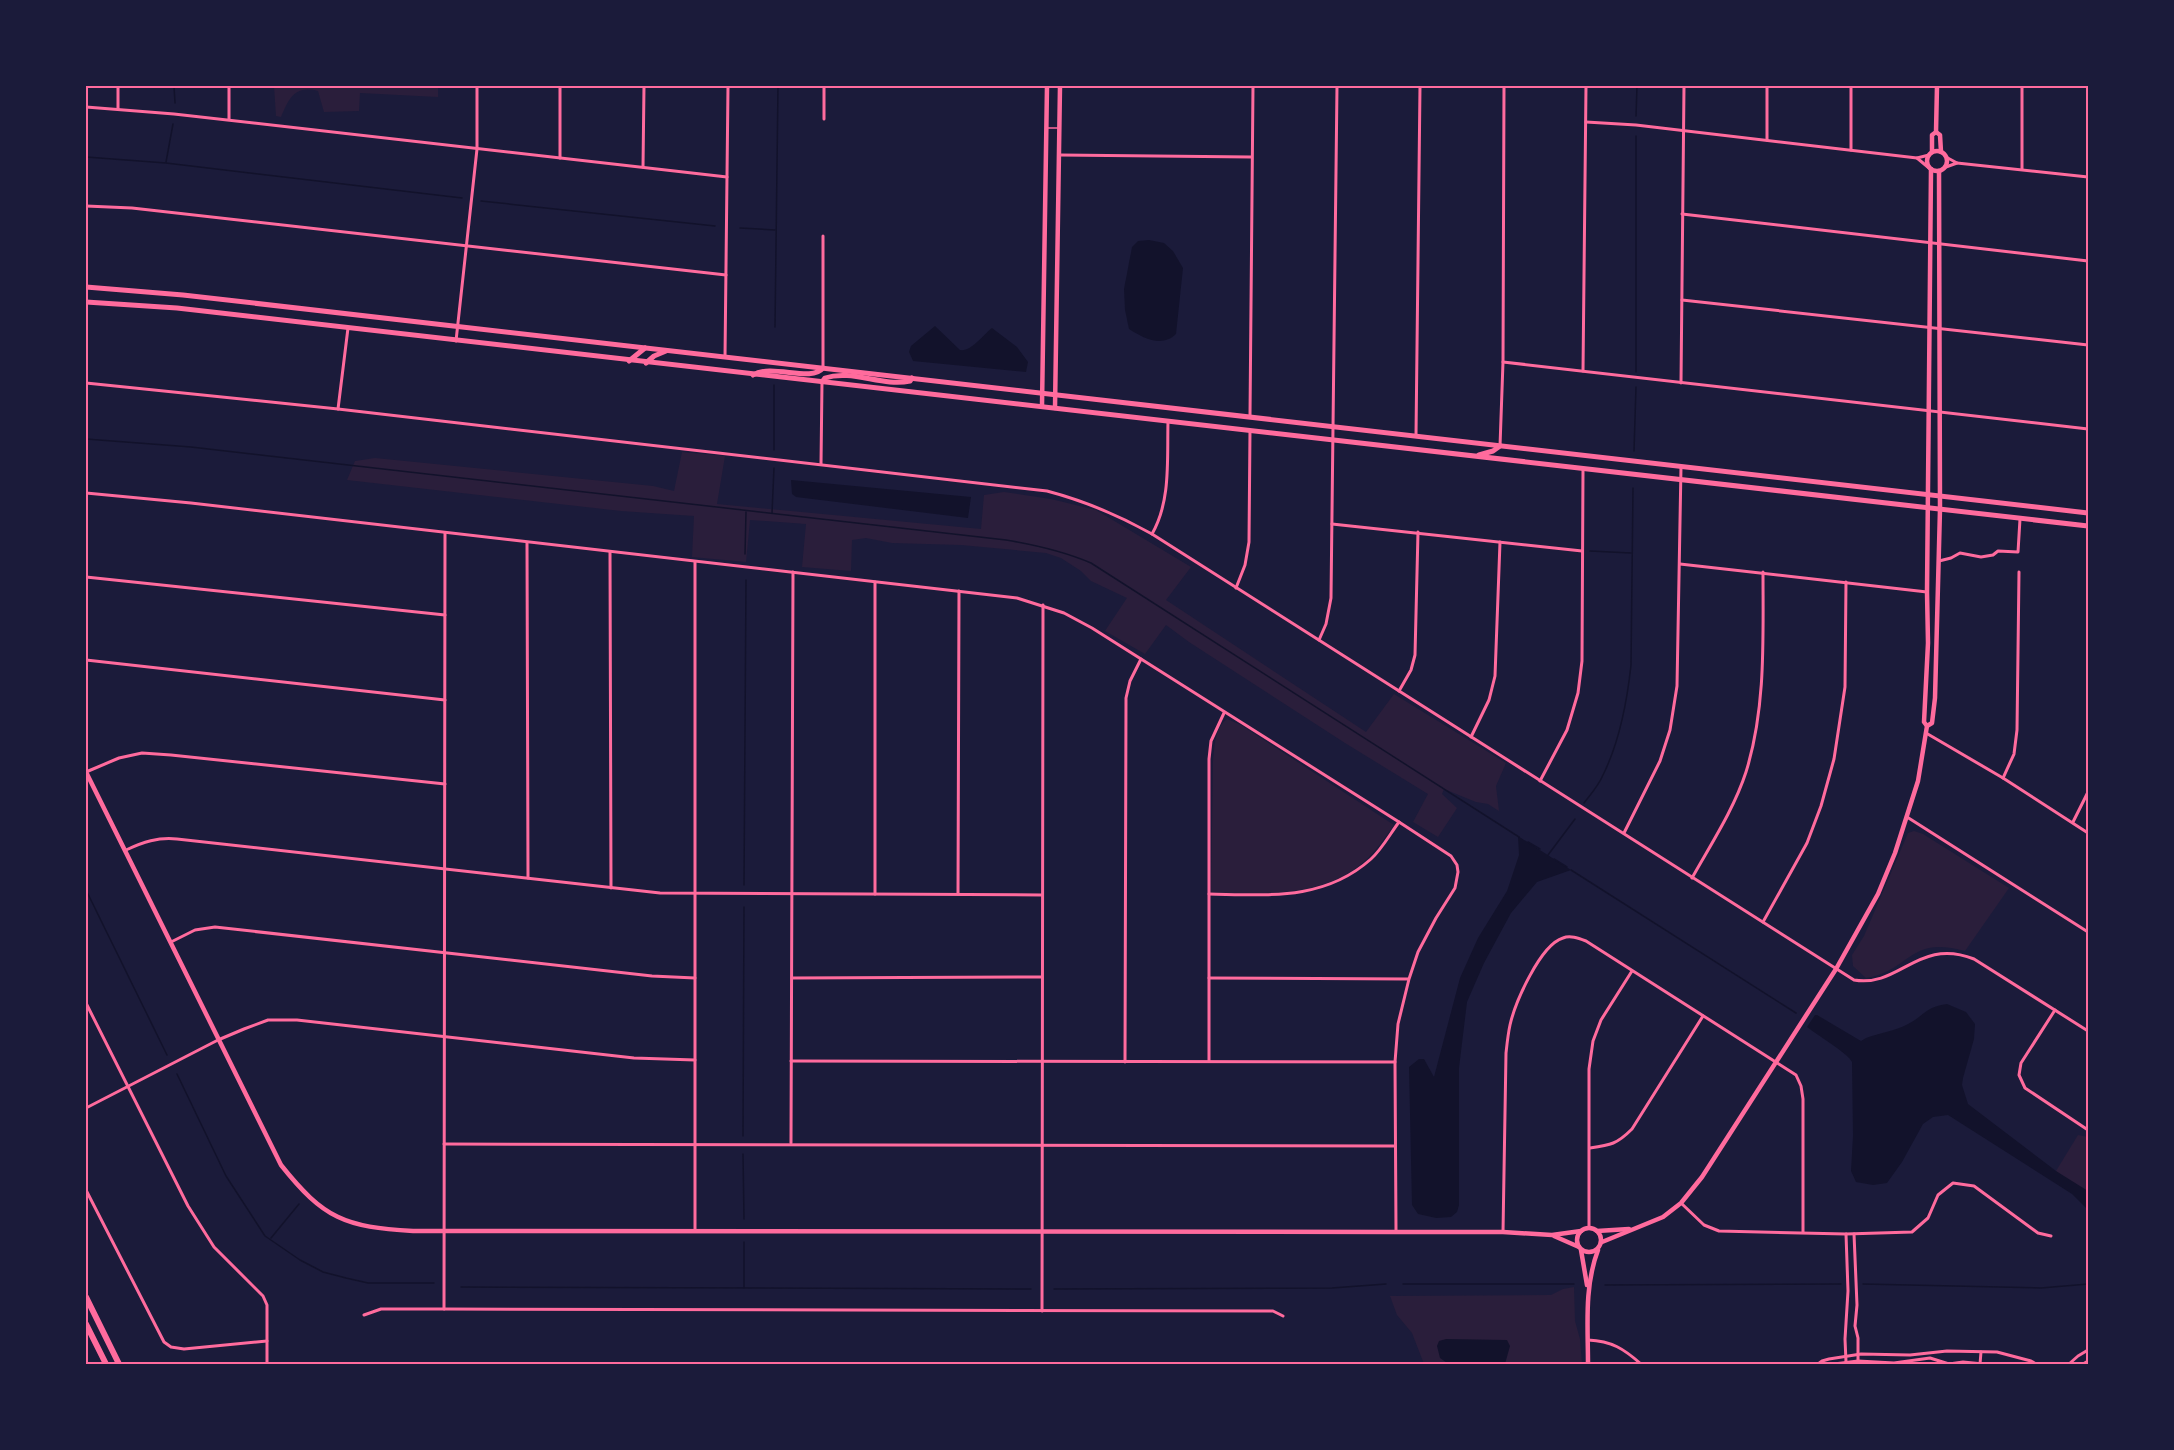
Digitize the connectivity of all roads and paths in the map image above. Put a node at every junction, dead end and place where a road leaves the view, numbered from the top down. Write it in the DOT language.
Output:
graph roads {
  1 [pos="118,86"];
  2 [pos="236,86"];
  3 [pos="477,86"];
  4 [pos="561,86"];
  5 [pos="644,86"];
  6 [pos="728,86"];
  7 [pos="824,86"];
  8 [pos="1047,86"];
  9 [pos="1060,86"];
  10 [pos="1253,86"];
  11 [pos="1337,86"];
  12 [pos="1420,86"];
  13 [pos="1504,86"];
  14 [pos="1586,86"];
  15 [pos="1684,86"];
  16 [pos="1767,86"];
  17 [pos="1851,86"];
  18 [pos="1937,86"];
  19 [pos="2022,86"];
  20 [pos="229,87"];
  21 [pos="86,107"];
  22 [pos="118,109"];
  23 [pos="824,119"];
  24 [pos="229,120"];
  25 [pos="1586,122"];
  26 [pos="1046,128"];
  27 [pos="1059,128"];
  28 [pos="1683,131"];
  29 [pos="1936,132"];
  30 [pos="1767,140"];
  31 [pos="477,149"];
  32 [pos="1851,151"];
  33 [pos="1941,152"];
  34 [pos="1930,153"];
  35 [pos="1058,155"];
  36 [pos="1251,157"];
  37 [pos="1946,157"];
  38 [pos="560,158"];
  39 [pos="1917,158"];
  40 [pos="1957,163"];
  41 [pos="643,167"];
  42 [pos="1946,167"];
  43 [pos="1930,169"];
  44 [pos="2022,169"];
  45 [pos="1939,171"];
  46 [pos="727,177"];
  47 [pos="2088,177"];
  48 [pos="86,206"];
  49 [pos="1682,214"];
  50 [pos="823,236"];
  51 [pos="1932,243"];
  52 [pos="1940,244"];
  53 [pos="466,245"];
  54 [pos="2088,261"];
  55 [pos="726,275"];
  56 [pos="86,287"];
  57 [pos="1682,300"];
  58 [pos="86,302"];
  59 [pos="457,327"];
  60 [pos="1930,327"];
  61 [pos="348,328"];
  62 [pos="1941,328"];
  63 [pos="456,340"];
  64 [pos="2088,345"];
  65 [pos="645,348"];
  66 [pos="667,350"];
  67 [pos="725,357"];
  68 [pos="629,361"];
  69 [pos="1503,362"];
  70 [pos="646,363"];
  71 [pos="823,368"];
  72 [pos="1583,370"];
  73 [pos="753,375"];
  74 [pos="912,378"];
  75 [pos="822,382"];
  76 [pos="86,383"];
  77 [pos="1681,383"];
  78 [pos="1042,393"];
  79 [pos="1056,395"];
  80 [pos="1042,406"];
  81 [pos="1055,408"];
  82 [pos="338,409"];
  83 [pos="1929,411"];
  84 [pos="1939,412"];
  85 [pos="1250,416"];
  86 [pos="1168,422"];
  87 [pos="1333,426"];
  88 [pos="2088,429"];
  89 [pos="1250,430"];
  90 [pos="1416,436"];
  91 [pos="1333,440"];
  92 [pos="1500,446"];
  93 [pos="1475,456"];
  94 [pos="821,464"];
  95 [pos="1682,467"];
  96 [pos="1583,470"];
  97 [pos="1680,481"];
  98 [pos="86,493"];
  99 [pos="1928,495"];
  100 [pos="1940,496"];
  101 [pos="1928,508"];
  102 [pos="1940,509"];
  103 [pos="2088,513"];
  104 [pos="2020,519"];
  105 [pos="1332,524"];
  106 [pos="2088,526"];
  107 [pos="1418,532"];
  108 [pos="445,533"];
  109 [pos="1152,534"];
  110 [pos="1500,542"];
  111 [pos="527,543"];
  112 [pos="1582,550"];
  113 [pos="610,552"];
  114 [pos="1939,561"];
  115 [pos="695,562"];
  116 [pos="1680,564"];
  117 [pos="792,572"];
  118 [pos="1763,572"];
  119 [pos="2019,572"];
  120 [pos="86,577"];
  121 [pos="875,582"];
  122 [pos="1846,582"];
  123 [pos="1236,588"];
  124 [pos="959,591"];
  125 [pos="1927,592"];
  126 [pos="1043,605"];
  127 [pos="445,615"];
  128 [pos="1318,640"];
  129 [pos="1141,659"];
  130 [pos="86,660"];
  131 [pos="1399,691"];
  132 [pos="445,700"];
  133 [pos="1224,713"];
  134 [pos="1927,726"];
  135 [pos="1926,733"];
  136 [pos="1471,737"];
  137 [pos="86,772"];
  138 [pos="2003,777"];
  139 [pos="1540,782"];
  140 [pos="445,784"];
  141 [pos="2088,792"];
  142 [pos="1908,817"];
  143 [pos="1398,822"];
  144 [pos="2073,823"];
  145 [pos="1624,833"];
  146 [pos="2088,833"];
  147 [pos="125,851"];
  148 [pos="445,869"];
  149 [pos="528,878"];
  150 [pos="1692,878"];
  151 [pos="611,888"];
  152 [pos="695,894"];
  153 [pos="791,894"];
  154 [pos="875,894"];
  155 [pos="958,894"];
  156 [pos="1042,894"];
  157 [pos="1209,894"];
  158 [pos="1763,922"];
  159 [pos="2088,932"];
  160 [pos="170,942"];
  161 [pos="444,953"];
  162 [pos="1836,969"];
  163 [pos="1632,970"];
  164 [pos="1042,977"];
  165 [pos="695,978"];
  166 [pos="792,978"];
  167 [pos="1209,978"];
  168 [pos="1409,979"];
  169 [pos="86,1003"];
  170 [pos="2055,1010"];
  171 [pos="1703,1016"];
  172 [pos="2088,1031"];
  173 [pos="444,1037"];
  174 [pos="218,1040"];
  175 [pos="695,1060"];
  176 [pos="791,1061"];
  177 [pos="1042,1061"];
  178 [pos="1125,1062"];
  179 [pos="1209,1062"];
  180 [pos="1395,1062"];
  181 [pos="1776,1062"];
  182 [pos="127,1088"];
  183 [pos="86,1108"];
  184 [pos="2088,1131"];
  185 [pos="444,1144"];
  186 [pos="791,1144"];
  187 [pos="695,1145"];
  188 [pos="1042,1145"];
  189 [pos="1395,1146"];
  190 [pos="1589,1148"];
  191 [pos="86,1190"];
  192 [pos="1681,1203"];
  193 [pos="1589,1228"];
  194 [pos="1632,1229"];
  195 [pos="444,1230"];
  196 [pos="695,1230"];
  197 [pos="1042,1231"];
  198 [pos="1581,1231"];
  199 [pos="1598,1231"];
  200 [pos="1396,1232"];
  201 [pos="1503,1232"];
  202 [pos="1803,1232"];
  203 [pos="1846,1234"];
  204 [pos="1854,1234"];
  205 [pos="1552,1235"];
  206 [pos="2051,1236"];
  207 [pos="1602,1242"];
  208 [pos="1580,1248"];
  209 [pos="1598,1250"];
  210 [pos="1847,1263"];
  211 [pos="1856,1263"];
  212 [pos="1588,1291"];
  213 [pos="86,1297"];
  214 [pos="444,1309"];
  215 [pos="1042,1311"];
  216 [pos="364,1315"];
  217 [pos="1283,1316"];
  218 [pos="86,1324"];
  219 [pos="1588,1340"];
  220 [pos="267,1341"];
  221 [pos="2088,1350"];
  222 [pos="1981,1352"];
  223 [pos="1924,1353"];
  224 [pos="1859,1355"];
  225 [pos="1846,1357"];
  226 [pos="1924,1359"];
  227 [pos="1858,1361"];
  228 [pos="2088,1361"];
  229 [pos="1846,1362"];
  230 [pos="1981,1364"];
  231 [pos="106,1365"];
  232 [pos="119,1365"];
  233 [pos="267,1365"];
  234 [pos="1588,1365"];
  235 [pos="1641,1365"];
  236 [pos="1818,1365"];
  237 [pos="1834,1365"];
  238 [pos="2036,1365"];
  239 [pos="2070,1365"];
  240 [pos="2084,1365"];
  1 -- 22 [label="street"];
  2 -- 20 [label="street"];
  3 -- 31 [label="street"];
  4 -- 38 [label="street"];
  5 -- 41 [label="street"];
  6 -- 46 [label="street"];
  7 -- 23 [label="street"];
  8 -- 26 [label="street"];
  9 -- 27 [label="street"];
  10 -- 36 [label="street"];
  11 -- 87 [label="street"];
  12 -- 90 [label="street"];
  13 -- 69 [label="street"];
  14 -- 25 [label="street"];
  15 -- 28 [label="street"];
  16 -- 30 [label="street"];
  17 -- 32 [label="street"];
  18 -- 29 [label="street"];
  19 -- 44 [label="street"];
  20 -- 24 [label="street"];
  21 -- 22 [label="street"];
  22 -- 24 [label="street"];
  24 -- 31 [label="street"];
  25 -- 28 [label="street"];
  25 -- 72 [label="street"];
  26 -- 27 [label="lane"];
  26 -- 78 [label="street"];
  27 -- 35 [label="street"];
  28 -- 30 [label="street"];
  28 -- 49 [label="street"];
  29 -- 33 [label="street"];
  29 -- 34 [label="street"];
  30 -- 32 [label="street"];
  31 -- 38 [label="street"];
  31 -- 53 [label="street"];
  32 -- 39 [label="street"];
  33 -- 34 [label="street"];
  33 -- 37 [label="street"];
  34 -- 39 [label="street"];
  34 -- 43 [label="street"];
  35 -- 36 [label="street"];
  35 -- 79 [label="street"];
  36 -- 85 [label="street"];
  37 -- 40 [label="street"];
  37 -- 42 [label="street"];
  38 -- 41 [label="street"];
  39 -- 43 [label="street"];
  40 -- 42 [label="street"];
  40 -- 44 [label="street"];
  41 -- 46 [label="street"];
  42 -- 45 [label="street"];
  43 -- 45 [label="street"];
  43 -- 51 [label="street"];
  44 -- 47 [label="street"];
  45 -- 52 [label="street"];
  46 -- 55 [label="street"];
  48 -- 53 [label="street"];
  49 -- 51 [label="street"];
  49 -- 57 [label="street"];
  50 -- 71 [label="street"];
  51 -- 52 [label="street"];
  51 -- 60 [label="street"];
  52 -- 54 [label="street"];
  52 -- 62 [label="street"];
  53 -- 55 [label="street"];
  53 -- 59 [label="street"];
  55 -- 67 [label="street"];
  56 -- 59 [label="main road"];
  57 -- 60 [label="street"];
  57 -- 77 [label="street"];
  58 -- 61 [label="main road"];
  59 -- 63 [label="street"];
  59 -- 65 [label="main road"];
  60 -- 62 [label="street"];
  60 -- 83 [label="street"];
  61 -- 63 [label="main road"];
  61 -- 82 [label="street"];
  62 -- 64 [label="street"];
  62 -- 84 [label="street"];
  63 -- 68 [label="main road"];
  65 -- 66 [label="main road"];
  65 -- 68 [label="main road"];
  66 -- 67 [label="main road"];
  66 -- 70 [label="main road"];
  67 -- 71 [label="main road"];
  68 -- 70 [label="main road"];
  69 -- 72 [label="street"];
  69 -- 92 [label="street"];
  70 -- 73 [label="main road"];
  71 -- 73 [label="main road"];
  71 -- 74 [label="main road"];
  72 -- 77 [label="street"];
  73 -- 75 [label="main road"];
  74 -- 75 [label="main road"];
  74 -- 78 [label="main road"];
  75 -- 80 [label="main road"];
  75 -- 94 [label="street"];
  76 -- 82 [label="street"];
  77 -- 83 [label="street"];
  78 -- 79 [label="main road"];
  78 -- 80 [label="street"];
  79 -- 81 [label="street"];
  79 -- 85 [label="main road"];
  80 -- 81 [label="main road"];
  81 -- 86 [label="main road"];
  82 -- 94 [label="street"];
  83 -- 84 [label="street"];
  83 -- 99 [label="street"];
  84 -- 88 [label="street"];
  84 -- 100 [label="street"];
  85 -- 87 [label="main road"];
  86 -- 89 [label="main road"];
  86 -- 109 [label="street"];
  87 -- 90 [label="main road"];
  87 -- 91 [label="street"];
  89 -- 91 [label="main road"];
  89 -- 123 [label="street"];
  90 -- 92 [label="main road"];
  91 -- 93 [label="main road"];
  91 -- 105 [label="street"];
  92 -- 93 [label="main road"];
  92 -- 95 [label="main road"];
  93 -- 96 [label="main road"];
  94 -- 109 [label="street"];
  95 -- 97 [label="street"];
  95 -- 99 [label="main road"];
  96 -- 97 [label="main road"];
  96 -- 112 [label="street"];
  97 -- 101 [label="main road"];
  97 -- 116 [label="street"];
  98 -- 108 [label="street"];
  99 -- 100 [label="main road"];
  99 -- 101 [label="street"];
  100 -- 102 [label="street"];
  100 -- 103 [label="main road"];
  101 -- 102 [label="main road"];
  101 -- 125 [label="street"];
  102 -- 104 [label="main road"];
  102 -- 114 [label="street"];
  104 -- 106 [label="main road"];
  104 -- 114 [label="street"];
  105 -- 107 [label="street"];
  105 -- 128 [label="street"];
  107 -- 110 [label="street"];
  107 -- 131 [label="street"];
  108 -- 111 [label="street"];
  108 -- 127 [label="street"];
  109 -- 123 [label="street"];
  110 -- 112 [label="street"];
  110 -- 136 [label="street"];
  111 -- 113 [label="street"];
  111 -- 149 [label="street"];
  112 -- 139 [label="street"];
  113 -- 115 [label="street"];
  113 -- 151 [label="street"];
  114 -- 134 [label="street"];
  115 -- 117 [label="street"];
  115 -- 152 [label="street"];
  116 -- 118 [label="street"];
  116 -- 145 [label="street"];
  117 -- 121 [label="street"];
  117 -- 153 [label="street"];
  118 -- 122 [label="street"];
  118 -- 150 [label="street"];
  119 -- 138 [label="street"];
  120 -- 127 [label="street"];
  121 -- 124 [label="street"];
  121 -- 154 [label="street"];
  122 -- 125 [label="street"];
  122 -- 158 [label="street"];
  123 -- 128 [label="street"];
  124 -- 126 [label="street"];
  124 -- 155 [label="street"];
  125 -- 134 [label="street"];
  126 -- 129 [label="street"];
  126 -- 156 [label="street"];
  127 -- 132 [label="street"];
  128 -- 131 [label="street"];
  129 -- 133 [label="street"];
  129 -- 178 [label="street"];
  130 -- 132 [label="street"];
  131 -- 136 [label="street"];
  132 -- 140 [label="street"];
  133 -- 143 [label="street"];
  133 -- 157 [label="street"];
  134 -- 135 [label="street"];
  135 -- 138 [label="street"];
  135 -- 142 [label="street"];
  136 -- 139 [label="street"];
  137 -- 140 [label="street"];
  137 -- 147 [label="street"];
  138 -- 144 [label="street"];
  139 -- 145 [label="street"];
  140 -- 148 [label="street"];
  141 -- 144 [label="street"];
  142 -- 159 [label="street"];
  142 -- 162 [label="street"];
  143 -- 157 [label="street"];
  143 -- 168 [label="street"];
  144 -- 146 [label="street"];
  145 -- 150 [label="street"];
  147 -- 148 [label="street"];
  147 -- 160 [label="street"];
  148 -- 149 [label="street"];
  148 -- 161 [label="street"];
  149 -- 151 [label="street"];
  150 -- 158 [label="street"];
  151 -- 152 [label="street"];
  152 -- 153 [label="street"];
  152 -- 165 [label="street"];
  153 -- 154 [label="street"];
  153 -- 166 [label="street"];
  154 -- 155 [label="street"];
  155 -- 156 [label="street"];
  156 -- 164 [label="street"];
  157 -- 167 [label="street"];
  158 -- 162 [label="street"];
  160 -- 161 [label="street"];
  160 -- 174 [label="street"];
  161 -- 165 [label="street"];
  161 -- 173 [label="street"];
  162 -- 170 [label="street"];
  162 -- 181 [label="street"];
  163 -- 171 [label="street"];
  163 -- 190 [label="street"];
  163 -- 201 [label="street"];
  164 -- 166 [label="street"];
  164 -- 177 [label="street"];
  165 -- 175 [label="street"];
  166 -- 176 [label="street"];
  167 -- 168 [label="street"];
  167 -- 179 [label="street"];
  168 -- 180 [label="street"];
  169 -- 182 [label="street"];
  170 -- 172 [label="street"];
  170 -- 184 [label="street"];
  171 -- 181 [label="street"];
  171 -- 190 [label="street"];
  173 -- 174 [label="street"];
  173 -- 175 [label="street"];
  173 -- 185 [label="street"];
  174 -- 182 [label="street"];
  174 -- 195 [label="street"];
  175 -- 187 [label="street"];
  176 -- 177 [label="street"];
  176 -- 186 [label="street"];
  177 -- 178 [label="street"];
  177 -- 188 [label="street"];
  178 -- 179 [label="street"];
  179 -- 180 [label="street"];
  180 -- 189 [label="street"];
  181 -- 192 [label="street"];
  181 -- 202 [label="street"];
  182 -- 183 [label="street"];
  182 -- 220 [label="street"];
  185 -- 187 [label="street"];
  185 -- 195 [label="street"];
  186 -- 187 [label="street"];
  186 -- 188 [label="street"];
  187 -- 196 [label="street"];
  188 -- 189 [label="street"];
  188 -- 197 [label="street"];
  189 -- 200 [label="street"];
  190 -- 193 [label="street"];
  191 -- 220 [label="street"];
  192 -- 194 [label="street"];
  192 -- 202 [label="street"];
  193 -- 198 [label="street"];
  193 -- 199 [label="street"];
  194 -- 199 [label="street"];
  194 -- 207 [label="street"];
  195 -- 196 [label="street"];
  195 -- 214 [label="street"];
  196 -- 197 [label="street"];
  197 -- 200 [label="street"];
  197 -- 215 [label="street"];
  198 -- 205 [label="street"];
  198 -- 208 [label="street"];
  199 -- 207 [label="street"];
  200 -- 201 [label="street"];
  201 -- 205 [label="street"];
  202 -- 203 [label="street"];
  203 -- 204 [label="street"];
  203 -- 210 [label="street"];
  204 -- 206 [label="street"];
  204 -- 211 [label="street"];
  205 -- 208 [label="street"];
  207 -- 209 [label="street"];
  208 -- 209 [label="street"];
  208 -- 212 [label="street"];
  209 -- 212 [label="street"];
  210 -- 211 [label="street"];
  210 -- 225 [label="street"];
  211 -- 224 [label="street"];
  212 -- 219 [label="street"];
  213 -- 232 [label="highway"];
  214 -- 215 [label="street"];
  214 -- 216 [label="street"];
  215 -- 217 [label="street"];
  218 -- 231 [label="highway"];
  219 -- 234 [label="street"];
  219 -- 235 [label="street"];
  220 -- 233 [label="street"];
  221 -- 239 [label="street"];
  222 -- 223 [label="street"];
  222 -- 230 [label="street"];
  222 -- 238 [label="street"];
  223 -- 224 [label="street"];
  223 -- 226 [label="street"];
  224 -- 225 [label="street"];
  224 -- 227 [label="street"];
  225 -- 229 [label="street"];
  225 -- 236 [label="street"];
  226 -- 227 [label="street"];
  226 -- 230 [label="street"];
  227 -- 229 [label="street"];
  228 -- 240 [label="street"];
  229 -- 237 [label="street"];
}
